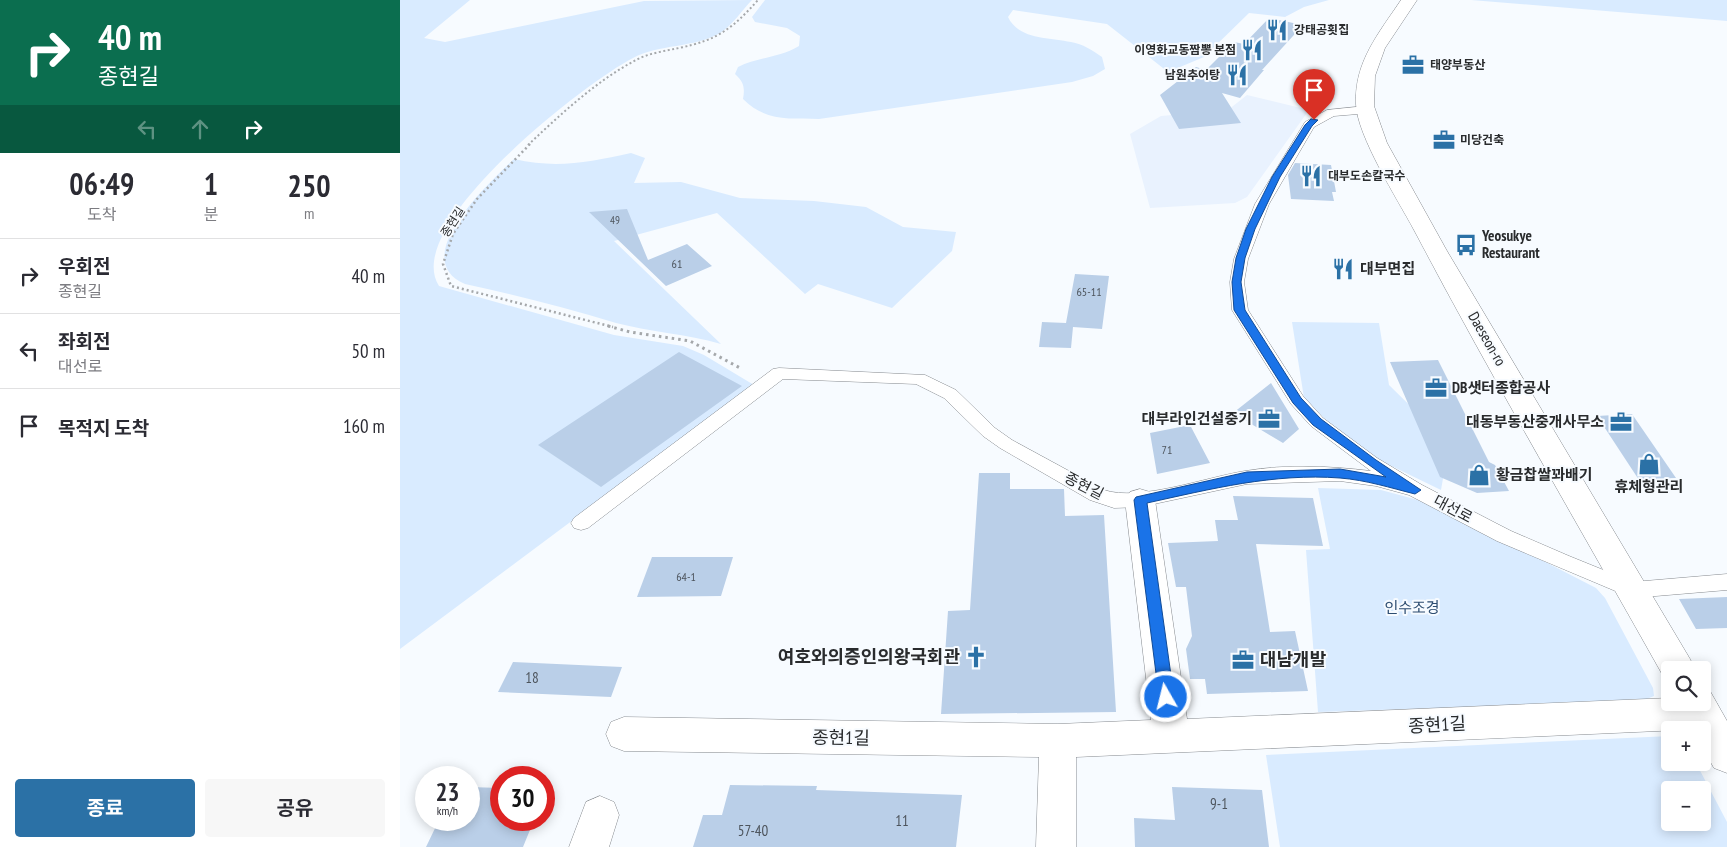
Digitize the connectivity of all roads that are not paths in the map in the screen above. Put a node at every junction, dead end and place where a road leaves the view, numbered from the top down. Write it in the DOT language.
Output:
graph roads {
  1 [pos="1408,0"];
  2 [pos="1366,110"];
  3 [pos="1415,490"];
  4 [pos="1140,500"];
  5 [pos="580,523"];
  6 [pos="1727,582"];
  7 [pos="1632,590"];
  8 [pos="1673,661"];
  9 [pos="1661,710"];
  10 [pos="1702,711"];
  11 [pos="624,734"];
  12 [pos="1172,737"];
  13 [pos="1058,741"];
  14 [pos="1727,756"];
  15 [pos="1056,847"];
  1 -- 2 [label="street, Daeseon-ro"];
  2 -- 3 [label="lane, 대선로"];
  2 -- 7 [label="street, Daeseon-ro"];
  3 -- 4 [label="lane, 종현길"];
  3 -- 7 [label="lane, 대선로"];
  4 -- 5 [label="lane, 종현길"];
  4 -- 12 [label="street"];
  6 -- 7 [label="lane, 대선로"];
  7 -- 8 [label="street, Daeseon-ro"];
  9 -- 12 [label="street, 종현1길"];
  10 -- 14 [label="street"];
  11 -- 13 [label="street, 종현1길"];
  12 -- 13 [label="street, 종현1길"];
  13 -- 15 [label="street"];
}
